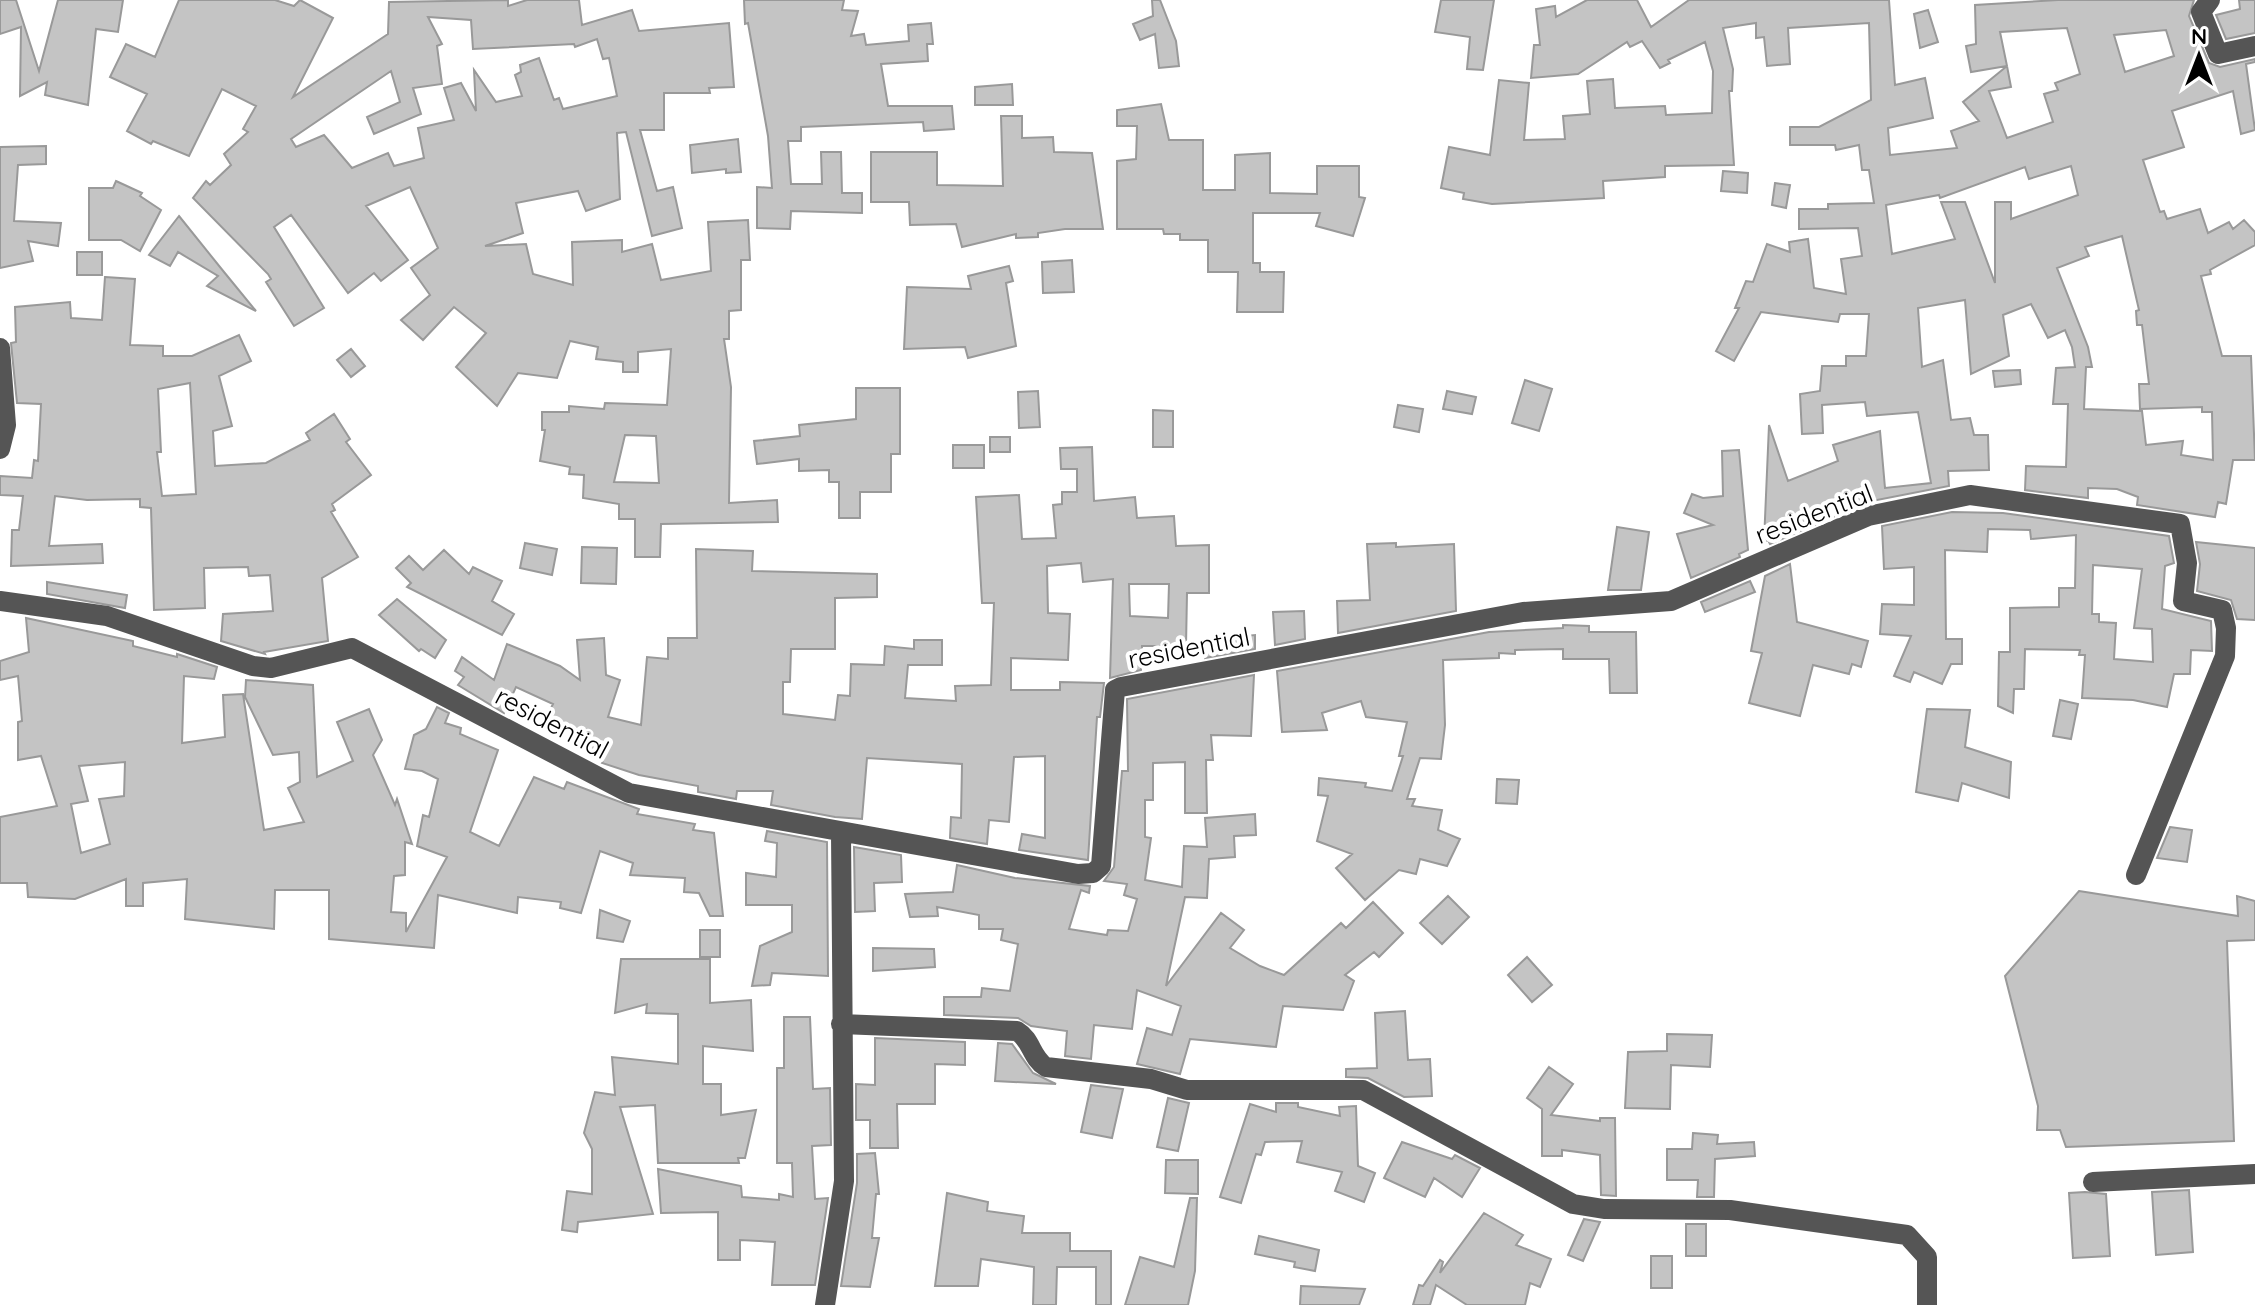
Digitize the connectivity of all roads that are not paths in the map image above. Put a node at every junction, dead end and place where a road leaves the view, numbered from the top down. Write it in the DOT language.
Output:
graph roads {
  1 [pos="2210,0"];
  2 [pos="2255,46"];
  3 [pos="0,348"];
  4 [pos="0,449"];
  5 [pos="0,601"];
  6 [pos="841,834"];
  7 [pos="2136,875"];
  8 [pos="841,1024"];
  9 [pos="2255,1174"];
  10 [pos="2093,1182"];
  11 [pos="825,1305"];
  12 [pos="1927,1305"];
  1 -- 2 [label="street"];
  3 -- 4 [label="street"];
  5 -- 6 [label="street, residential"];
  6 -- 7 [label="street, residential"];
  6 -- 8 [label="street"];
  8 -- 11 [label="street"];
  8 -- 12 [label="street"];
  9 -- 10 [label="street"];
}
